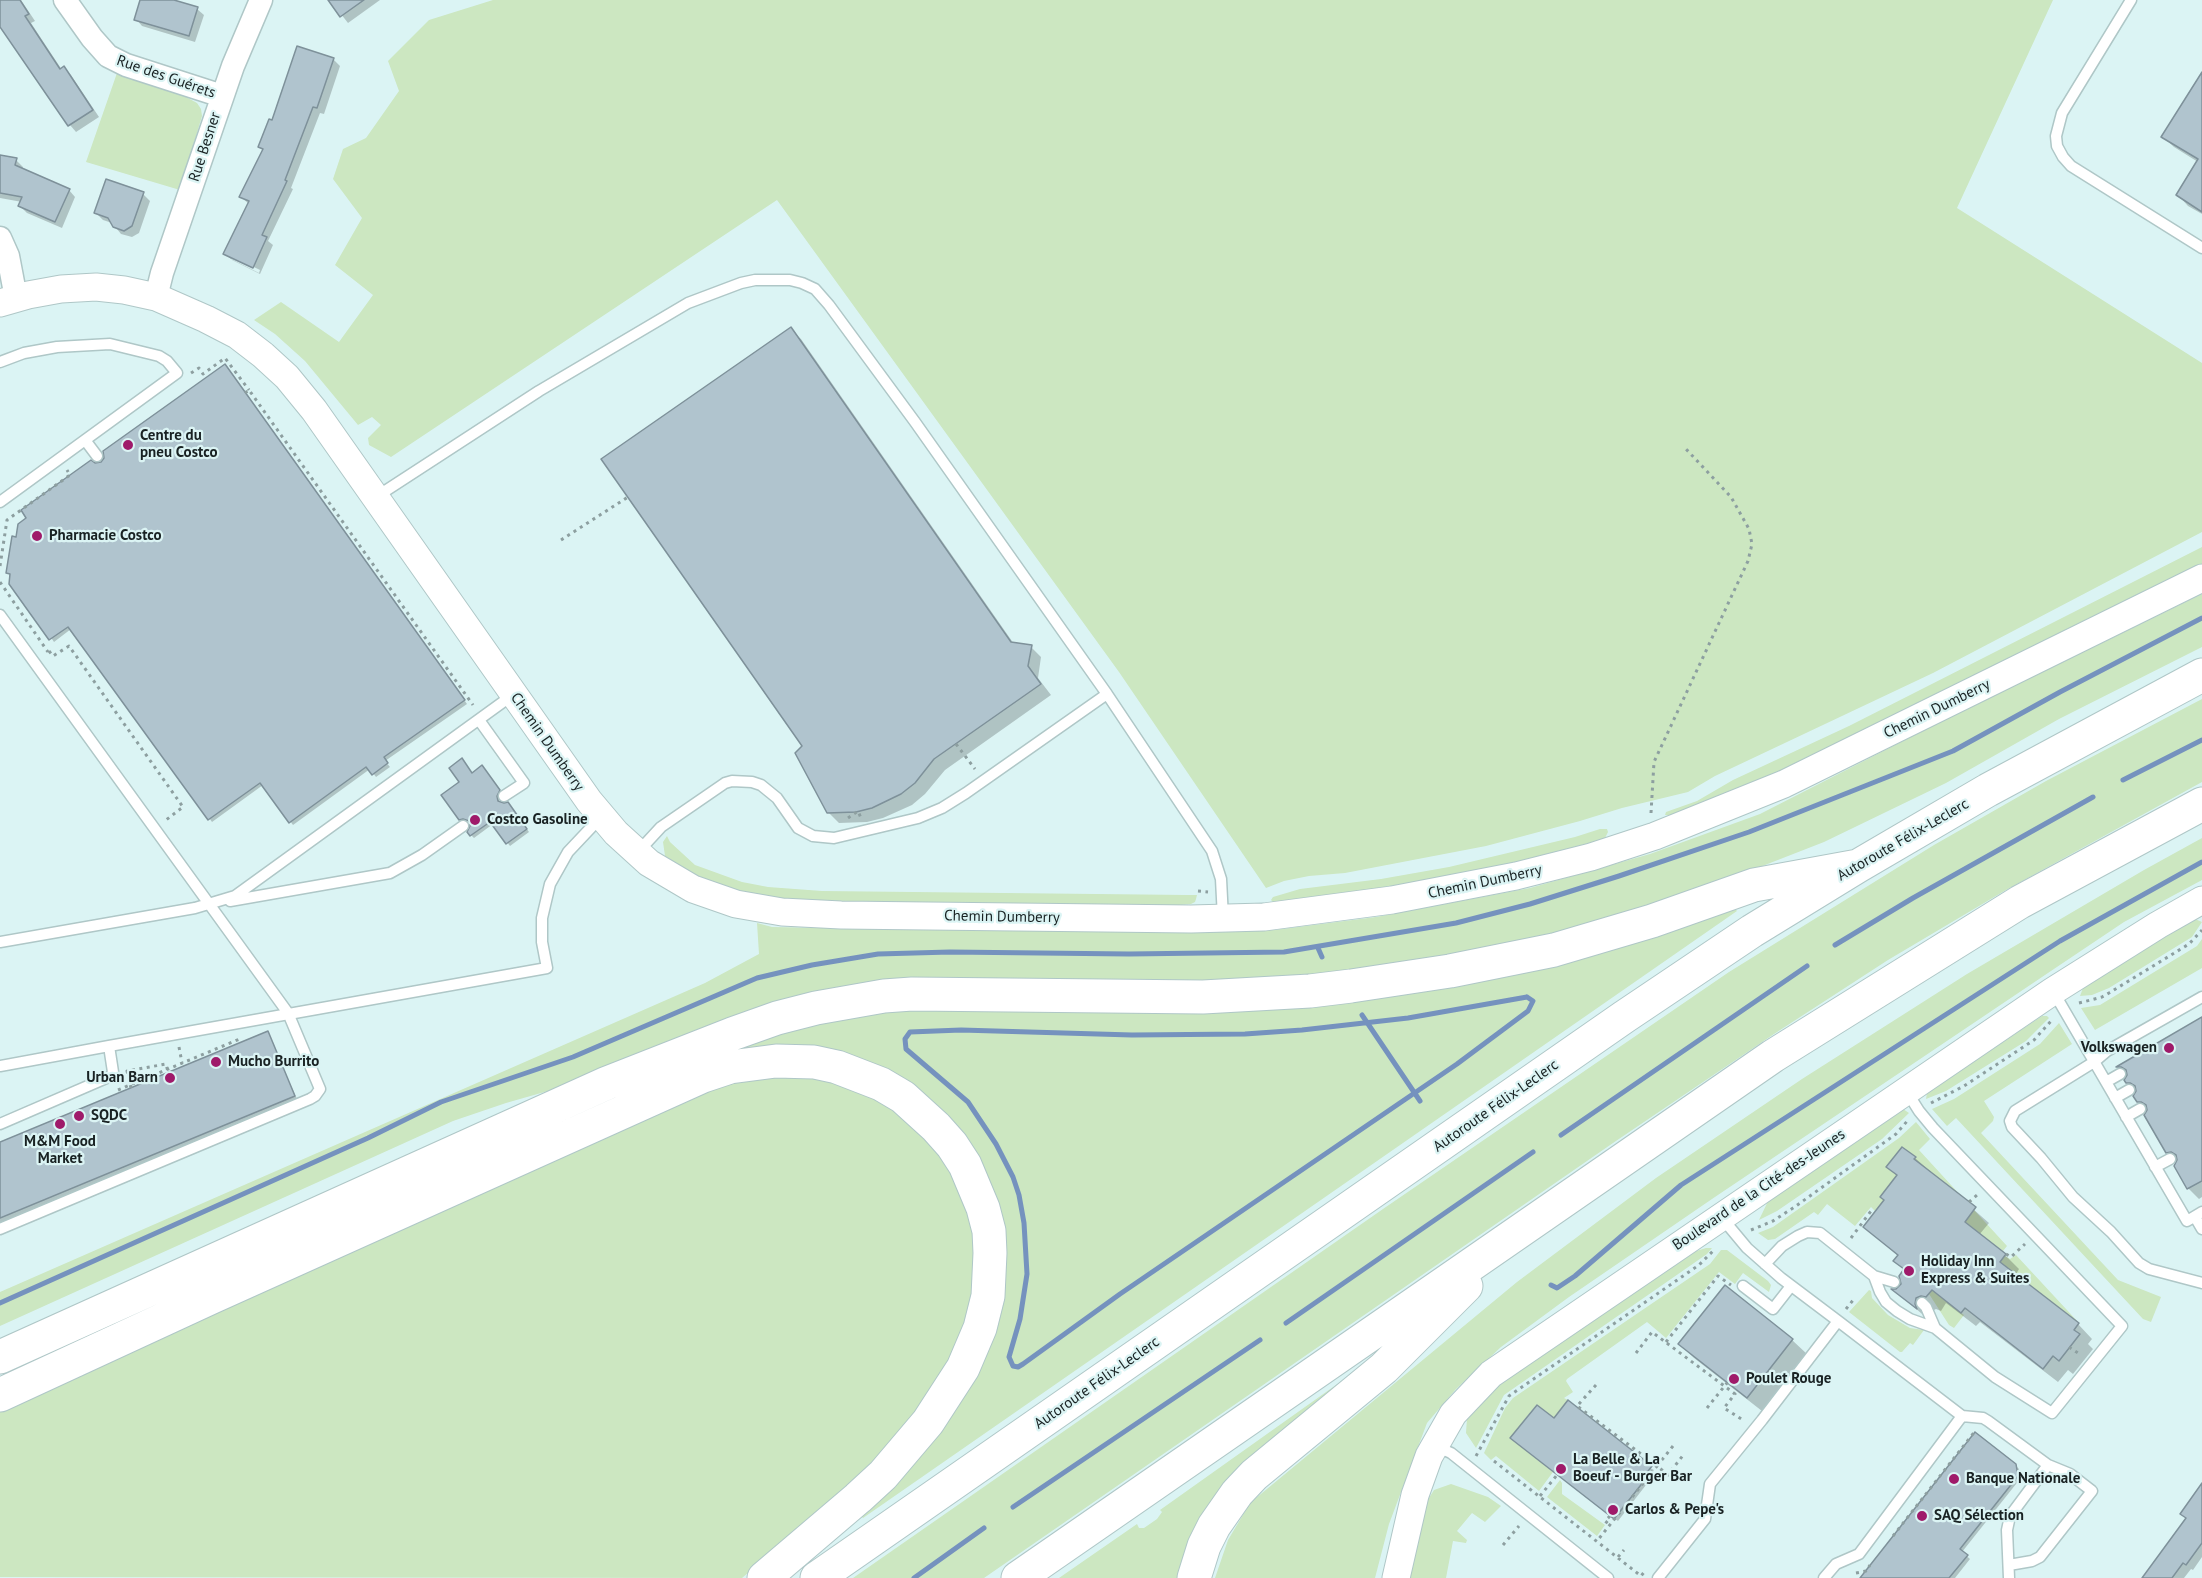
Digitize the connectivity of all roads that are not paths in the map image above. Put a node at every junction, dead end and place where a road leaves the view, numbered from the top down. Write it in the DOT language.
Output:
graph roads {
  1 [pos="65,0"];
  2 [pos="261,0"];
  3 [pos="2131,0"];
  4 [pos="222,96"];
  5 [pos="0,238"];
  6 [pos="2202,248"];
  7 [pos="156,297"];
  8 [pos="8,300"];
  9 [pos="0,362"];
  10 [pos="86,440"];
  11 [pos="97,456"];
  12 [pos="376,497"];
  13 [pos="0,502"];
  14 [pos="2202,579"];
  15 [pos="0,615"];
  16 [pos="2202,675"];
  17 [pos="514,694"];
  18 [pos="1107,694"];
  19 [pos="479,720"];
  20 [pos="504,796"];
  21 [pos="2202,804"];
  22 [pos="601,817"];
  23 [pos="463,826"];
  24 [pos="637,854"];
  25 [pos="1858,866"];
  26 [pos="2202,900"];
  27 [pos="209,905"];
  28 [pos="1223,919"];
  29 [pos="0,942"];
  30 [pos="2053,991"];
  31 [pos="2202,997"];
  32 [pos="288,1013"];
  33 [pos="109,1046"];
  34 [pos="2094,1062"];
  35 [pos="0,1066"];
  36 [pos="2120,1074"];
  37 [pos="2106,1082"];
  38 [pos="2129,1090"];
  39 [pos="2115,1098"];
  40 [pos="1915,1104"];
  41 [pos="2140,1109"];
  42 [pos="2126,1117"];
  43 [pos="0,1124"];
  44 [pos="2170,1159"];
  45 [pos="2155,1167"];
  46 [pos="2198,1215"];
  47 [pos="1720,1216"];
  48 [pos="1530,1224"];
  49 [pos="0,1229"];
  50 [pos="2202,1229"];
  51 [pos="1765,1264"];
  52 [pos="1874,1276"];
  53 [pos="1894,1282"];
  54 [pos="2202,1283"];
  55 [pos="1791,1286"];
  56 [pos="1738,1287"];
  57 [pos="1922,1303"];
  58 [pos="1838,1321"];
  59 [pos="1935,1328"];
  60 [pos="0,1357"];
  61 [pos="0,1395"];
  62 [pos="1962,1416"];
  63 [pos="1434,1446"];
  64 [pos="2048,1465"];
  65 [pos="2009,1565"];
  66 [pos="1396,1569"];
  67 [pos="764,1578"];
  68 [pos="817,1578"];
  69 [pos="1018,1578"];
  70 [pos="1194,1578"];
  71 [pos="1608,1578"];
  72 [pos="1658,1578"];
  73 [pos="1824,1578"];
  74 [pos="2009,1578"];
  1 -- 4 [label="street, Rue des Guérets"];
  2 -- 4 [label="street, Rue Besner"];
  3 -- 6 [label="lane"];
  4 -- 7 [label="street, Rue Besner"];
  5 -- 8 [label="street, Chemin Dumberry"];
  7 -- 8 [label="street, Chemin Dumberry"];
  7 -- 12 [label="street, Chemin Dumberry"];
  9 -- 10 [label="lane"];
  10 -- 11 [label="lane"];
  10 -- 13 [label="lane"];
  12 -- 17 [label="street, Chemin Dumberry"];
  12 -- 18 [label="lane"];
  14 -- 28 [label="street, Chemin Dumberry"];
  15 -- 27 [label="lane"];
  16 -- 25 [label="highway, Autoroute Félix-Leclerc"];
  17 -- 19 [label="lane"];
  17 -- 22 [label="street, Chemin Dumberry"];
  18 -- 24 [label="lane"];
  18 -- 28 [label="lane"];
  19 -- 20 [label="lane"];
  19 -- 27 [label="lane"];
  21 -- 48 [label="highway"];
  22 -- 24 [label="street, Chemin Dumberry"];
  22 -- 32 [label="lane"];
  23 -- 27 [label="lane"];
  24 -- 28 [label="street, Chemin Dumberry"];
  25 -- 60 [label="highway"];
  25 -- 68 [label="highway, Autoroute Félix-Leclerc"];
  26 -- 30 [label="street, Boulevard de la Cité-des-Jeunes"];
  27 -- 29 [label="lane"];
  27 -- 32 [label="lane"];
  30 -- 34 [label="lane"];
  30 -- 40 [label="street, Boulevard de la Cité-des-Jeunes"];
  31 -- 34 [label="lane"];
  32 -- 33 [label="lane"];
  32 -- 49 [label="lane"];
  33 -- 35 [label="lane"];
  33 -- 43 [label="lane"];
  34 -- 37 [label="lane"];
  34 -- 54 [label="lane"];
  36 -- 37 [label="lane"];
  37 -- 39 [label="lane"];
  38 -- 39 [label="lane"];
  39 -- 42 [label="lane"];
  40 -- 47 [label="street, Boulevard de la Cité-des-Jeunes"];
  40 -- 59 [label="lane"];
  41 -- 42 [label="lane"];
  42 -- 45 [label="lane"];
  44 -- 45 [label="lane"];
  45 -- 46 [label="lane"];
  46 -- 50 [label="lane"];
  47 -- 51 [label="lane"];
  47 -- 63 [label="street, Boulevard de la Cité-des-Jeunes"];
  48 -- 69 [label="highway"];
  48 -- 70 [label="highway"];
  51 -- 52 [label="lane"];
  51 -- 55 [label="lane"];
  52 -- 53 [label="lane"];
  52 -- 59 [label="lane"];
  55 -- 56 [label="lane"];
  55 -- 58 [label="lane"];
  57 -- 59 [label="lane"];
  58 -- 62 [label="lane"];
  58 -- 72 [label="lane"];
  61 -- 67 [label="highway"];
  62 -- 64 [label="lane"];
  62 -- 73 [label="lane"];
  63 -- 66 [label="street, Boulevard de la Cité-des-Jeunes"];
  63 -- 71 [label="lane"];
  64 -- 65 [label="lane"];
  64 -- 65 [label="lane"];
  65 -- 74 [label="lane"];
}
